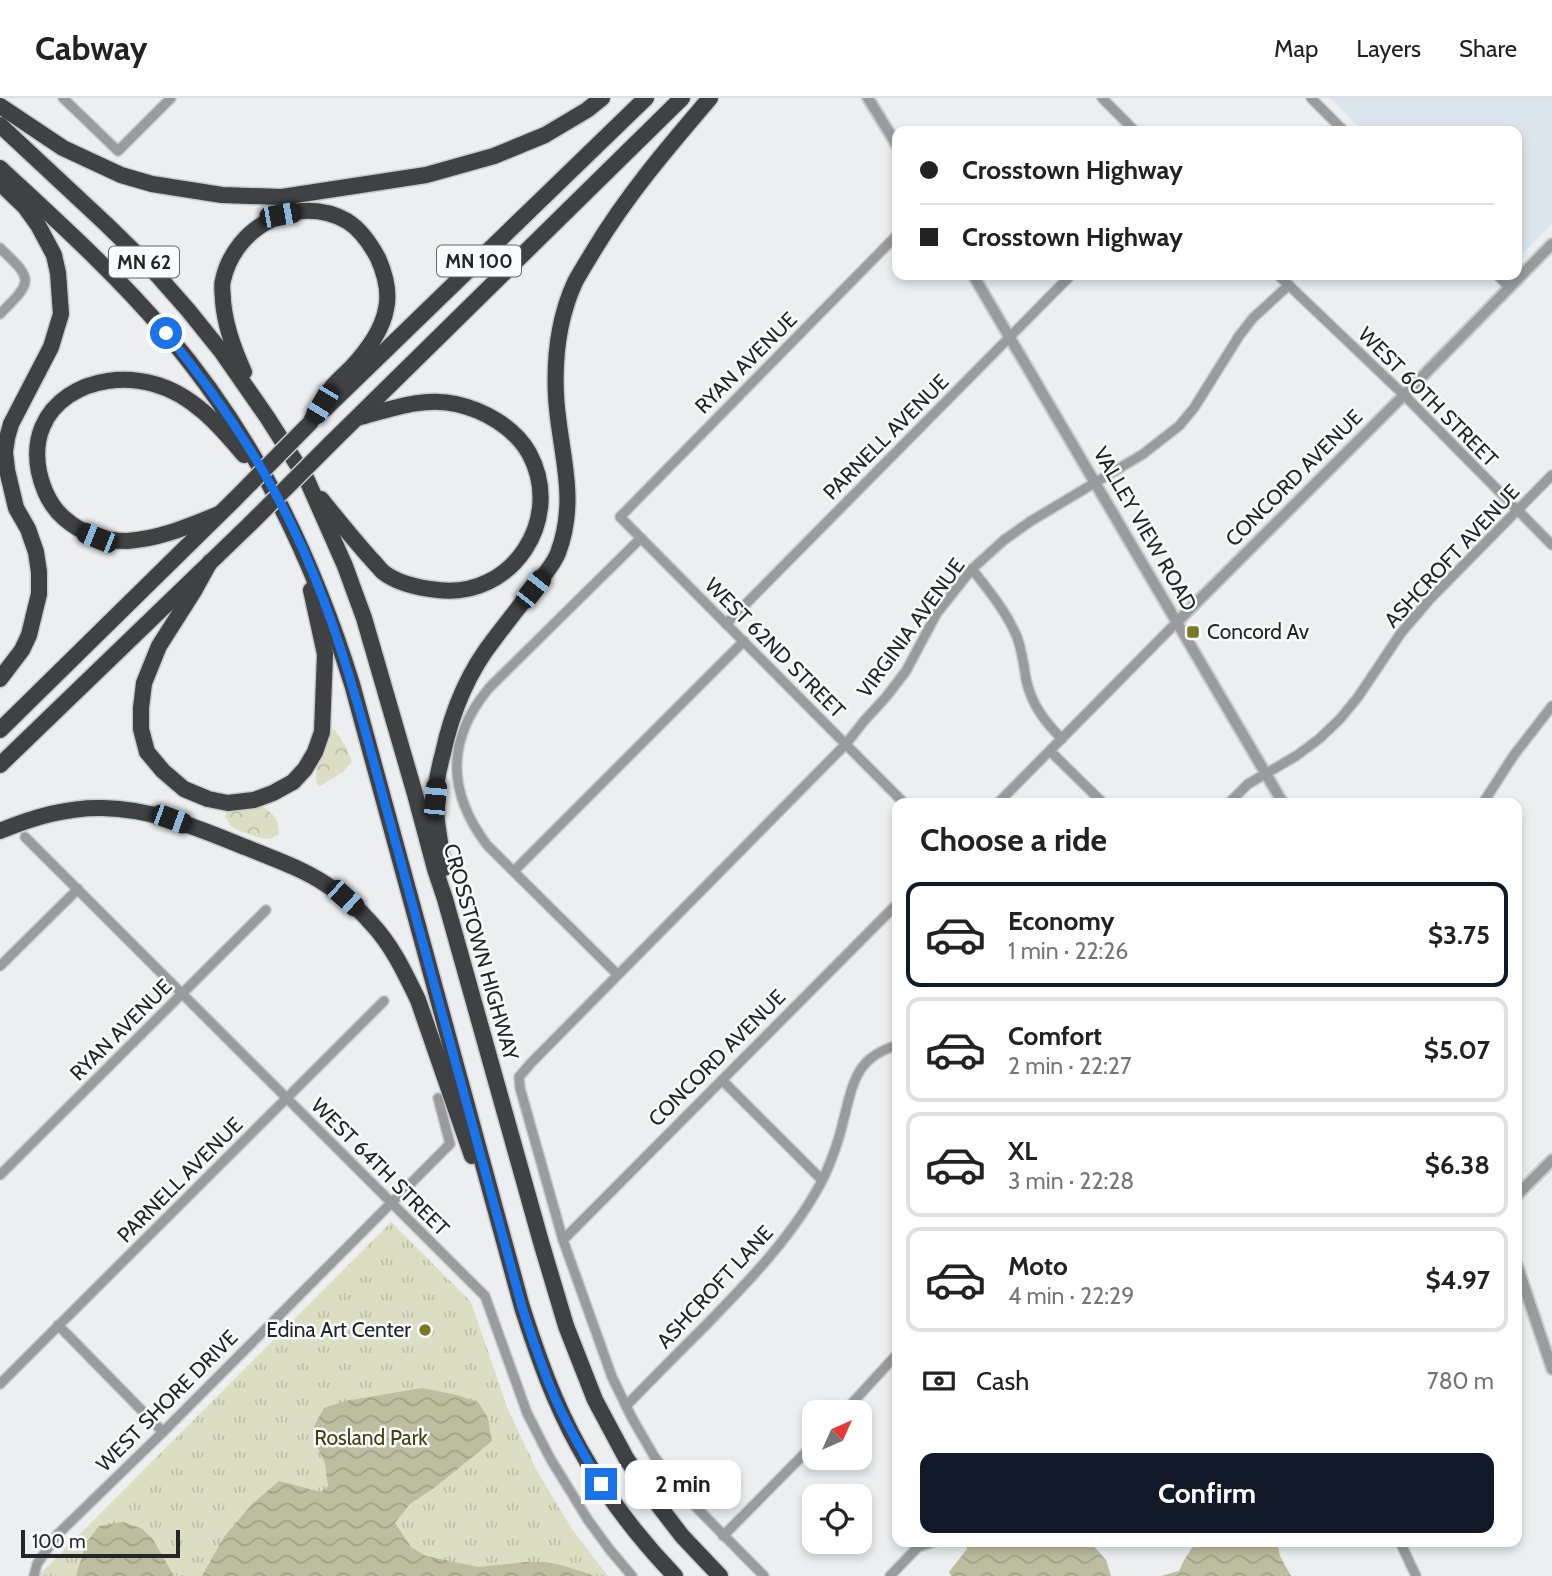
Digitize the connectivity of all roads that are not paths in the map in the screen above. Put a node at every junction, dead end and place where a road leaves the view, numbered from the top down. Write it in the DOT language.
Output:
graph roads {
  1 [pos="63,98"];
  2 [pos="171,98"];
  3 [pos="602,98"];
  4 [pos="646,98"];
  5 [pos="682,98"];
  6 [pos="710,98"];
  7 [pos="868,98"];
  8 [pos="1102,98"];
  9 [pos="1311,98"];
  10 [pos="0,106"];
  11 [pos="0,125"];
  12 [pos="1130,126"];
  13 [pos="1339,126"];
  14 [pos="892,137"];
  15 [pos="0,168"];
  16 [pos="0,183"];
  17 [pos="892,240"];
  18 [pos="1552,244"];
  19 [pos="0,248"];
  20 [pos="1522,274"];
  21 [pos="976,280"];
  22 [pos="1066,280"];
  23 [pos="1284,280"];
  24 [pos="1502,280"];
  25 [pos="1516,280"];
  26 [pos="1289,285"];
  27 [pos="1509,287"];
  28 [pos="0,314"];
  29 [pos="1010,337"];
  30 [pos="1404,395"];
  31 [pos="267,417"];
  32 [pos="357,418"];
  33 [pos="310,423"];
  34 [pos="1552,475"];
  35 [pos="307,480"];
  36 [pos="1095,483"];
  37 [pos="271,487"];
  38 [pos="1517,510"];
  39 [pos="219,514"];
  40 [pos="620,517"];
  41 [pos="641,538"];
  42 [pos="299,542"];
  43 [pos="1552,545"];
  44 [pos="210,562"];
  45 [pos="972,569"];
  46 [pos="1177,622"];
  47 [pos="726,624"];
  48 [pos="744,641"];
  49 [pos="0,679"];
  50 [pos="1552,706"];
  51 [pos="0,730"];
  52 [pos="1062,739"];
  53 [pos="846,744"];
  54 [pos="1050,751"];
  55 [pos="0,765"];
  56 [pos="1266,774"];
  57 [pos="899,798"];
  58 [pos="1003,798"];
  59 [pos="1097,798"];
  60 [pos="1233,798"];
  61 [pos="1280,798"];
  62 [pos="1486,798"];
  63 [pos="0,831"];
  64 [pos="25,837"];
  65 [pos="514,871"];
  66 [pos="78,889"];
  67 [pos="445,899"];
  68 [pos="892,909"];
  69 [pos="266,910"];
  70 [pos="0,966"];
  71 [pos="617,974"];
  72 [pos="182,994"];
  73 [pos="384,1000"];
  74 [pos="892,1047"];
  75 [pos="722,1080"];
  76 [pos="286,1098"];
  77 [pos="438,1098"];
  78 [pos="1552,1160"];
  79 [pos="0,1175"];
  80 [pos="822,1180"];
  81 [pos="1522,1190"];
  82 [pos="391,1201"];
  83 [pos="563,1240"];
  84 [pos="509,1257"];
  85 [pos="1522,1280"];
  86 [pos="58,1325"];
  87 [pos="892,1360"];
  88 [pos="1552,1369"];
  89 [pos="0,1384"];
  90 [pos="855,1400"];
  91 [pos="626,1406"];
  92 [pos="163,1432"];
  93 [pos="802,1456"];
  94 [pos="723,1536"];
  95 [pos="918,1547"];
  96 [pos="1402,1547"];
  97 [pos="34,1576"];
  98 [pos="632,1576"];
  99 [pos="675,1576"];
  100 [pos="720,1576"];
  101 [pos="764,1576"];
  102 [pos="890,1576"];
  103 [pos="1416,1576"];
  1 -- 2 [label="street"];
  3 -- 10 [label="highway"];
  4 -- 33 [label="highway, MN 100"];
  5 -- 32 [label="highway, MN 100"];
  6 -- 67 [label="highway"];
  7 -- 14 [label="street"];
  8 -- 12 [label="street"];
  9 -- 13 [label="street"];
  11 -- 31 [label="highway, CROSSTOWN HIGHWAY / MN 62"];
  15 -- 37 [label="highway, MN 62"];
  16 -- 49 [label="highway"];
  17 -- 40 [label="street, RYAN AVENUE"];
  18 -- 20 [label="street, CONCORD AVENUE"];
  19 -- 28 [label="street"];
  21 -- 29 [label="street, VALLEY VIEW ROAD"];
  22 -- 29 [label="street, PARNELL AVENUE"];
  23 -- 26 [label="street, WEST 60TH STREET"];
  24 -- 27 [label="street"];
  25 -- 27 [label="street, CONCORD AVENUE"];
  26 -- 30 [label="street, WEST 60TH STREET"];
  26 -- 36 [label="street, VIRGINIA AVENUE"];
  27 -- 30 [label="street, CONCORD AVENUE"];
  29 -- 36 [label="street, VALLEY VIEW ROAD"];
  29 -- 47 [label="street, PARNELL AVENUE"];
  30 -- 38 [label="street, WEST 60TH STREET"];
  30 -- 46 [label="street, CONCORD AVENUE"];
  31 -- 33 [label="highway"];
  31 -- 35 [label="highway, CROSSTOWN HIGHWAY / MN 62"];
  32 -- 35 [label="highway"];
  32 -- 44 [label="highway, MN 100, bridge"];
  33 -- 39 [label="highway, MN 100, bridge"];
  34 -- 38 [label="street, ASHCROFT AVENUE"];
  35 -- 67 [label="highway, CROSSTOWN HIGHWAY / MN 62"];
  36 -- 45 [label="street, VIRGINIA AVENUE"];
  36 -- 46 [label="street, VALLEY VIEW ROAD"];
  37 -- 39 [label="highway"];
  37 -- 42 [label="highway, MN 62"];
  38 -- 43 [label="street, WEST 60TH STREET"];
  38 -- 56 [label="street, ASHCROFT AVENUE"];
  39 -- 51 [label="highway, MN 100"];
  40 -- 41 [label="street, WEST 62ND STREET"];
  41 -- 47 [label="street, WEST 62ND STREET"];
  41 -- 65 [label="street"];
  42 -- 44 [label="highway"];
  42 -- 84 [label="highway, MN 62"];
  44 -- 55 [label="highway, MN 100"];
  45 -- 52 [label="street"];
  45 -- 53 [label="street, VIRGINIA AVENUE"];
  46 -- 52 [label="street, CONCORD AVENUE"];
  46 -- 56 [label="street, VALLEY VIEW ROAD"];
  47 -- 48 [label="street, WEST 62ND STREET"];
  48 -- 53 [label="street, WEST 62ND STREET"];
  48 -- 65 [label="street"];
  50 -- 62 [label="street"];
  52 -- 54 [label="street, CONCORD AVENUE"];
  53 -- 57 [label="street, WEST 62ND STREET"];
  53 -- 71 [label="street, VIRGINIA AVENUE"];
  54 -- 58 [label="street"];
  54 -- 59 [label="street"];
  56 -- 60 [label="street, ASHCROFT AVENUE"];
  56 -- 61 [label="street, VALLEY VIEW ROAD"];
  63 -- 84 [label="highway"];
  64 -- 66 [label="street, WEST 64TH STREET"];
  65 -- 71 [label="street"];
  66 -- 70 [label="street"];
  66 -- 72 [label="street, WEST 64TH STREET"];
  67 -- 100 [label="highway, CROSSTOWN HIGHWAY / MN 62"];
  68 -- 75 [label="street, CONCORD AVENUE"];
  69 -- 72 [label="street, RYAN AVENUE"];
  71 -- 83 [label="street, VIRGINIA AVENUE"];
  72 -- 76 [label="street, WEST 64TH STREET"];
  72 -- 79 [label="street, RYAN AVENUE"];
  73 -- 76 [label="street, PARNELL AVENUE"];
  74 -- 80 [label="street, ASHCROFT LANE"];
  75 -- 80 [label="street"];
  75 -- 83 [label="street, CONCORD AVENUE"];
  76 -- 82 [label="street, WEST 64TH STREET"];
  76 -- 86 [label="street, PARNELL AVENUE"];
  77 -- 82 [label="street, WEST SHORE DRIVE"];
  78 -- 81 [label="street"];
  80 -- 91 [label="street, ASHCROFT LANE"];
  82 -- 92 [label="street, WEST SHORE DRIVE"];
  82 -- 98 [label="street, WEST 64TH STREET"];
  83 -- 91 [label="street"];
  84 -- 99 [label="highway, MN 62"];
  85 -- 88 [label="street"];
  86 -- 89 [label="street, PARNELL AVENUE"];
  86 -- 92 [label="street"];
  87 -- 90 [label="street"];
  91 -- 94 [label="street"];
  92 -- 97 [label="street, WEST SHORE DRIVE"];
  93 -- 94 [label="street"];
  94 -- 101 [label="street"];
  95 -- 102 [label="street"];
  96 -- 103 [label="street"];
}
